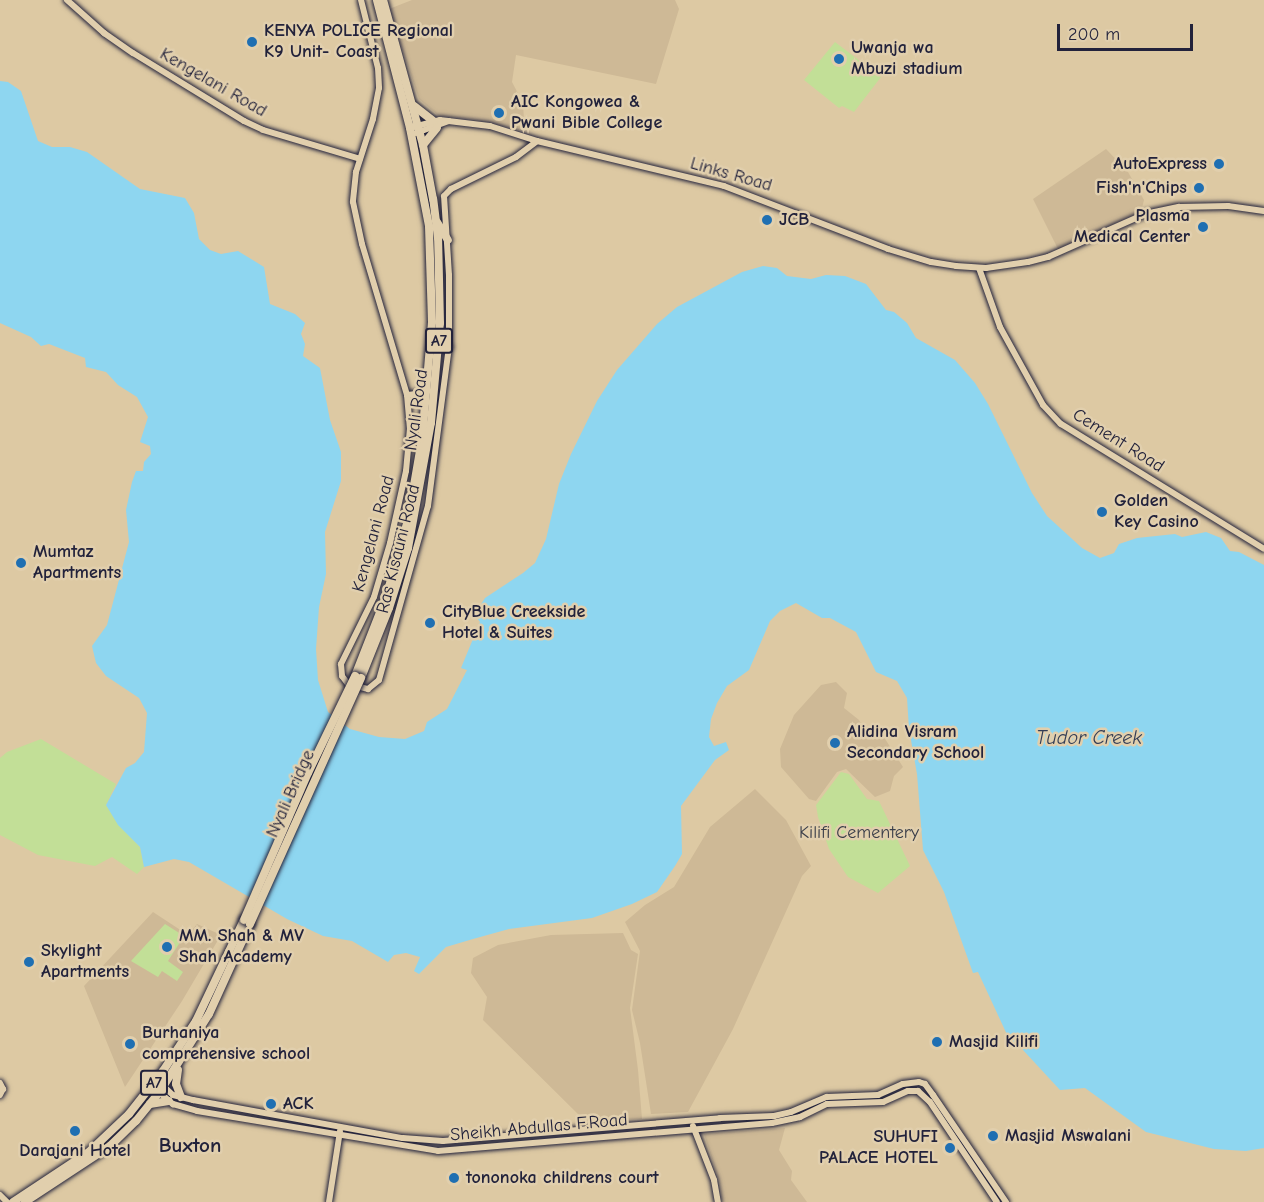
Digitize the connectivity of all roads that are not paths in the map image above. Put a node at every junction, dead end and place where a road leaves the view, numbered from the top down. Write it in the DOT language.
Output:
graph roads {
  1 [pos="67,0"];
  2 [pos="361,0"];
  3 [pos="377,0"];
  4 [pos="383,0"];
  5 [pos="413,105"];
  6 [pos="435,124"];
  7 [pos="415,130"];
  8 [pos="529,138"];
  9 [pos="537,141"];
  10 [pos="423,145"];
  11 [pos="526,149"];
  12 [pos="360,159"];
  13 [pos="1264,211"];
  14 [pos="435,218"];
  15 [pos="448,240"];
  16 [pos="996,267"];
  17 [pos="979,268"];
  18 [pos="986,285"];
  19 [pos="449,347"];
  20 [pos="439,348"];
  21 [pos="426,393"];
  22 [pos="407,395"];
  23 [pos="1264,549"];
  24 [pos="340,668"];
  25 [pos="358,677"];
  26 [pos="247,922"];
  27 [pos="179,1066"];
  28 [pos="155,1082"];
  29 [pos="0,1083"];
  30 [pos="162,1090"];
  31 [pos="0,1095"];
  32 [pos="181,1097"];
  33 [pos="168,1101"];
  34 [pos="150,1104"];
  35 [pos="697,1120"];
  36 [pos="340,1126"];
  37 [pos="701,1128"];
  38 [pos="693,1129"];
  39 [pos="340,1135"];
  40 [pos="699,1141"];
  41 [pos="0,1195"];
  42 [pos="7,1202"];
  43 [pos="13,1202"];
  44 [pos="25,1202"];
  45 [pos="329,1202"];
  46 [pos="718,1202"];
  47 [pos="998,1202"];
  48 [pos="1006,1202"];
  1 -- 12 [label="main road, Kengelani Road"];
  2 -- 12 [label="main road, Kengelani Road"];
  3 -- 7 [label="highway, Nyali Road / A7"];
  4 -- 5 [label="highway, Nyali Road / A7"];
  5 -- 6 [label="highway"];
  5 -- 7 [label="highway, Nyali Road / A7"];
  6 -- 7 [label="main road, Links Road"];
  6 -- 8 [label="main road, Links Road"];
  6 -- 10 [label="highway"];
  7 -- 10 [label="highway, Nyali Road / A7"];
  7 -- 21 [label="highway, Nyali Road / A7"];
  8 -- 9 [label="main road, Links Road"];
  8 -- 11 [label="main road"];
  9 -- 11 [label="main road, Ras Kisauni Road"];
  9 -- 17 [label="main road, Links Road"];
  10 -- 14 [label="highway, Nyali Road / A7"];
  11 -- 15 [label="main road, Ras Kisauni Road"];
  12 -- 22 [label="main road, Kengelani Road"];
  13 -- 16 [label="main road"];
  14 -- 15 [label="highway"];
  14 -- 20 [label="highway, Nyali Road / A7"];
  15 -- 19 [label="main road, Ras Kisauni Road"];
  16 -- 17 [label="main road, Links Road"];
  16 -- 18 [label="main road"];
  17 -- 18 [label="main road, Cement Road"];
  18 -- 23 [label="main road, Cement Road"];
  19 -- 20 [label="highway"];
  19 -- 24 [label="main road, Ras Kisauni Road"];
  20 -- 25 [label="highway, Nyali Road / A7"];
  21 -- 22 [label="main road"];
  21 -- 25 [label="highway, Nyali Road / A7"];
  22 -- 24 [label="main road, Kengelani Road"];
  25 -- 26 [label="highway, Nyali Bridge / A7, bridge"];
  26 -- 27 [label="highway, A7"];
  26 -- 28 [label="highway, A7"];
  27 -- 30 [label="highway, A7"];
  27 -- 32 [label="highway"];
  28 -- 30 [label="main road, Sheikh Abdullas F.Road"];
  28 -- 43 [label="highway, A7"];
  29 -- 31 [label="main road"];
  30 -- 32 [label="main road, Sheikh Abdullas F.Road"];
  30 -- 33 [label="main road, Sheikh Abdullas F.Road"];
  30 -- 34 [label="highway, A7"];
  32 -- 36 [label="main road, Sheikh Abdullas F.Road"];
  33 -- 34 [label="highway"];
  33 -- 39 [label="main road, Sheikh Abdullas F.Road"];
  34 -- 44 [label="highway, A7"];
  35 -- 36 [label="main road, Sheikh Abdullas F.Road"];
  35 -- 37 [label="main road"];
  35 -- 38 [label="main road"];
  35 -- 48 [label="main road, Sheikh Abdullas F.Road"];
  36 -- 39 [label="main road"];
  37 -- 38 [label="main road, Sheikh Abdullas F.Road"];
  37 -- 40 [label="main road"];
  37 -- 47 [label="main road, Sheikh Abdullas F.Road"];
  38 -- 39 [label="main road, Sheikh Abdullas F.Road"];
  38 -- 40 [label="main road"];
  39 -- 45 [label="main road"];
  40 -- 46 [label="main road"];
  41 -- 42 [label="main road"];
}
